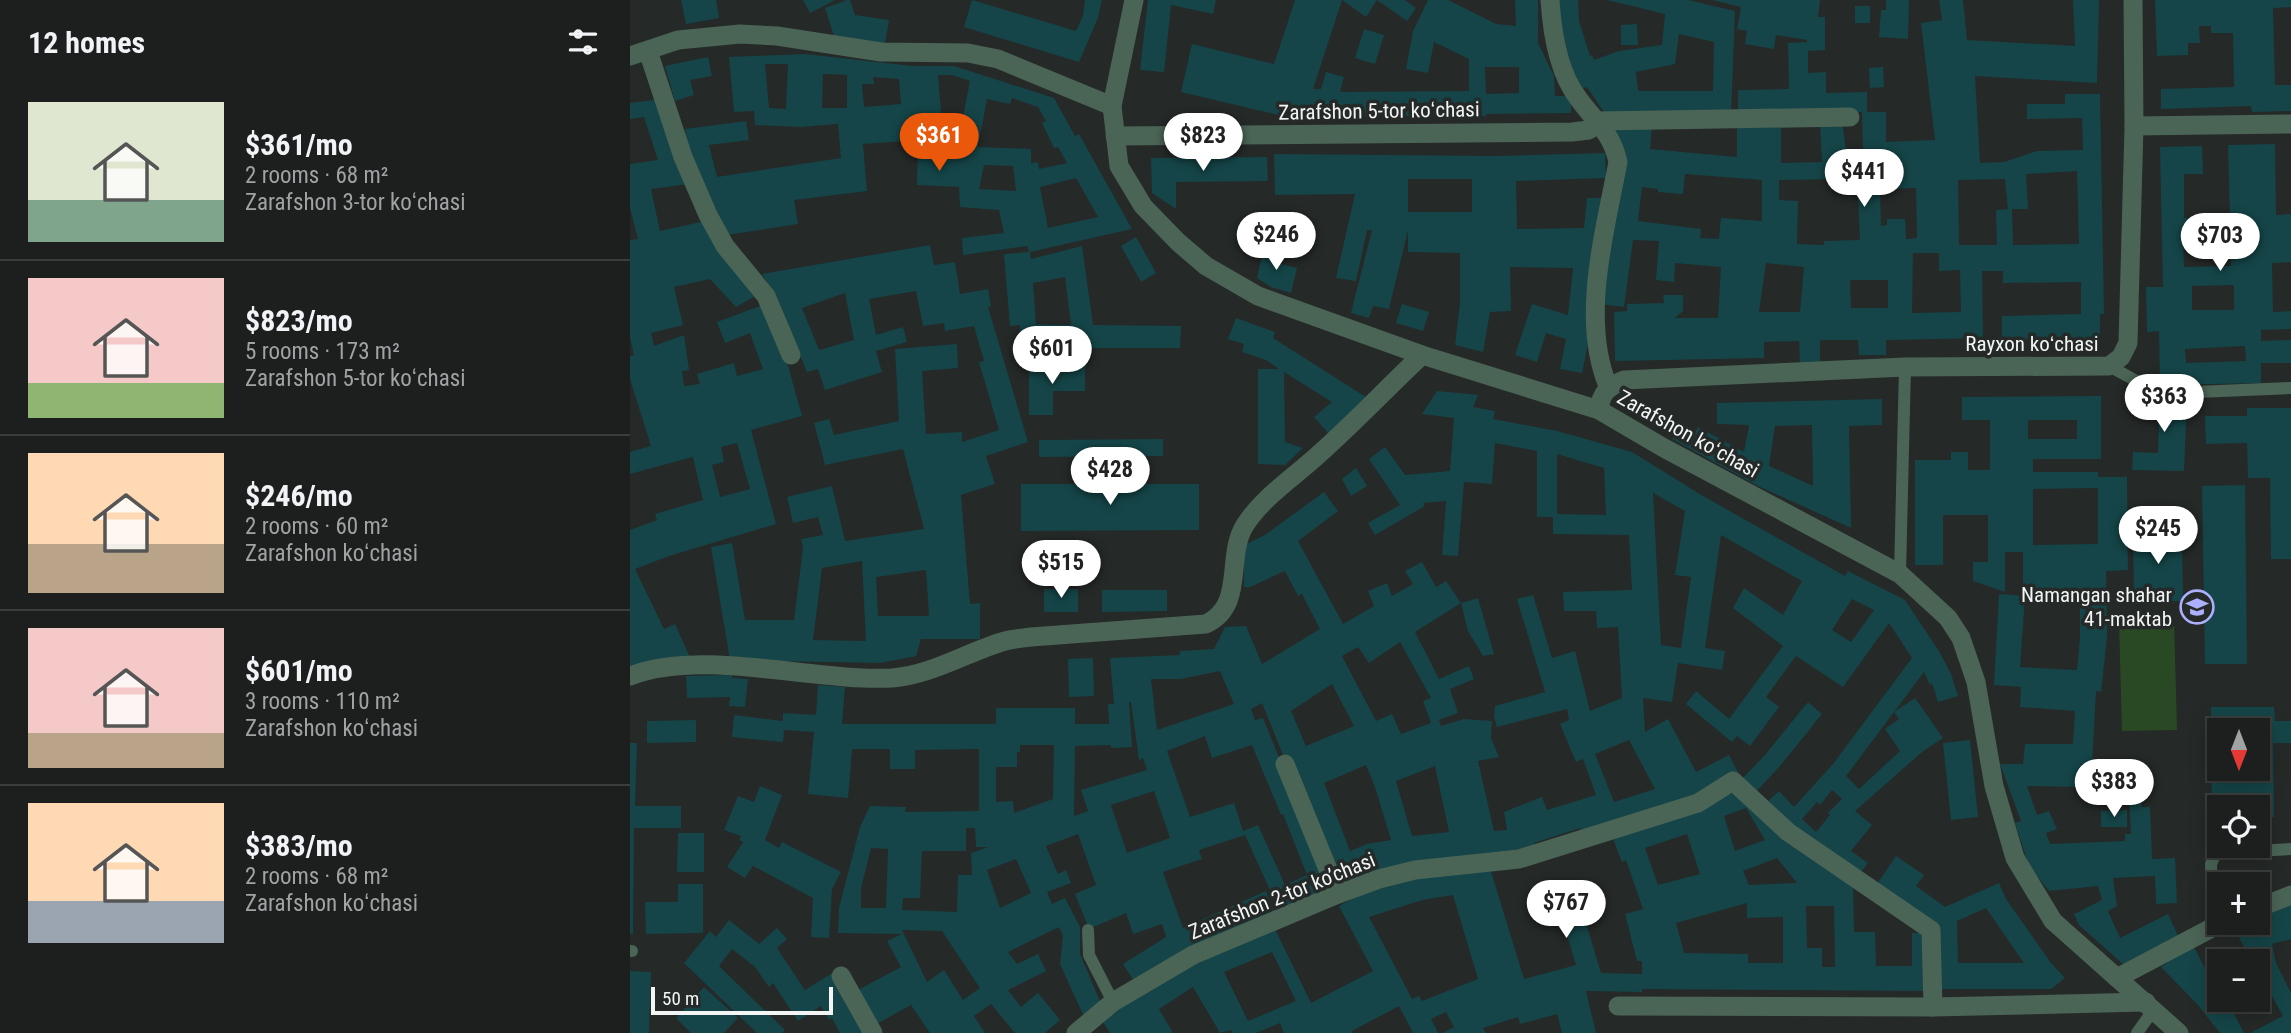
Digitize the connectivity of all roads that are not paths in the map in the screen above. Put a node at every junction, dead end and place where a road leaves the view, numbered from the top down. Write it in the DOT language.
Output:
graph roads {
  1 [pos="1135,0"];
  2 [pos="1550,0"];
  3 [pos="2133,0"];
  4 [pos="639,54"];
  5 [pos="1112,106"];
  6 [pos="1850,117"];
  7 [pos="1599,121"];
  8 [pos="2291,124"];
  9 [pos="2134,126"];
  10 [pos="1115,136"];
  11 [pos="791,355"];
  12 [pos="1422,355"];
  13 [pos="2109,366"];
  14 [pos="1905,367"];
  15 [pos="1608,386"];
  16 [pos="2291,388"];
  17 [pos="1599,410"];
  18 [pos="1900,574"];
  19 [pos="630,676"];
  20 [pos="1286,764"];
  21 [pos="2291,849"];
  22 [pos="2212,872"];
  23 [pos="1338,894"];
  24 [pos="2291,895"];
  25 [pos="2270,903"];
  26 [pos="1088,930"];
  27 [pos="2207,930"];
  28 [pos="841,976"];
  29 [pos="2117,978"];
  30 [pos="1113,1002"];
  31 [pos="2150,1005"];
  32 [pos="1618,1006"];
  33 [pos="1933,1007"];
  34 [pos="873,1033"];
  35 [pos="1076,1033"];
  36 [pos="2137,1033"];
  37 [pos="2179,1033"];
  1 -- 5 [label="street, Zarafshon koʻchasi"];
  2 -- 7 [label="street"];
  3 -- 9 [label="street, Rayxon koʻchasi"];
  4 -- 5 [label="street"];
  4 -- 11 [label="street"];
  5 -- 10 [label="street, Zarafshon koʻchasi"];
  6 -- 7 [label="street, Zarafshon 5-tor koʻchasi"];
  7 -- 10 [label="street, Zarafshon 5-tor koʻchasi"];
  7 -- 15 [label="street"];
  8 -- 9 [label="street"];
  9 -- 13 [label="street, Rayxon koʻchasi"];
  10 -- 12 [label="street, Zarafshon koʻchasi"];
  12 -- 17 [label="street, Zarafshon koʻchasi"];
  12 -- 19 [label="street"];
  13 -- 14 [label="street, Rayxon koʻchasi"];
  13 -- 16 [label="lane"];
  14 -- 15 [label="street, Rayxon koʻchasi"];
  14 -- 18 [label="lane"];
  15 -- 17 [label="street"];
  17 -- 18 [label="street, Zarafshon koʻchasi"];
  18 -- 29 [label="street, Zarafshon koʻchasi"];
  20 -- 23 [label="street"];
  21 -- 22 [label="lane"];
  23 -- 30 [label="street, Zarafshon 2-tor koʼchasi"];
  23 -- 33 [label="street, Zarafshon 2-tor koʼchasi"];
  24 -- 25 [label="street"];
  26 -- 30 [label="lane"];
  27 -- 29 [label="street"];
  28 -- 34 [label="street"];
  29 -- 31 [label="street, Zarafshon koʻchasi"];
  30 -- 35 [label="street, Zarafshon 2-tor koʼchasi"];
  31 -- 33 [label="street"];
  31 -- 36 [label="lane"];
  31 -- 37 [label="street, Zarafshon koʻchasi"];
  32 -- 33 [label="street"];
}
